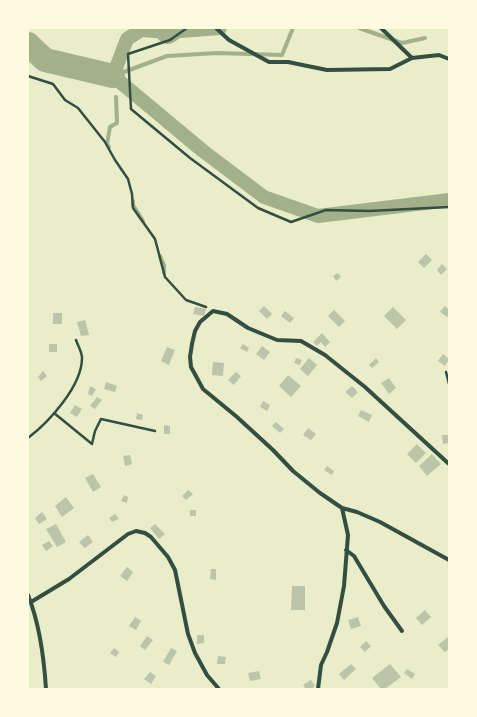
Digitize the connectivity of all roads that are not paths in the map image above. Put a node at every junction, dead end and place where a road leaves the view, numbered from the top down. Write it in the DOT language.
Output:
graph roads {
  1 [pos="216,28"];
  2 [pos="381,28"];
  3 [pos="412,58"];
  4 [pos="449,59"];
  5 [pos="449,464"];
  6 [pos="342,508"];
  7 [pos="346,550"];
  8 [pos="449,560"];
  9 [pos="28,595"];
  10 [pos="31,602"];
  11 [pos="402,631"];
  12 [pos="46,689"];
  13 [pos="219,689"];
  14 [pos="318,689"];
  1 -- 3 [label="street"];
  2 -- 3 [label="street"];
  3 -- 4 [label="street"];
  5 -- 6 [label="street"];
  6 -- 7 [label="street"];
  6 -- 8 [label="street"];
  7 -- 11 [label="street"];
  7 -- 14 [label="street"];
  9 -- 10 [label="street"];
  10 -- 12 [label="street"];
  10 -- 13 [label="street"];
}
